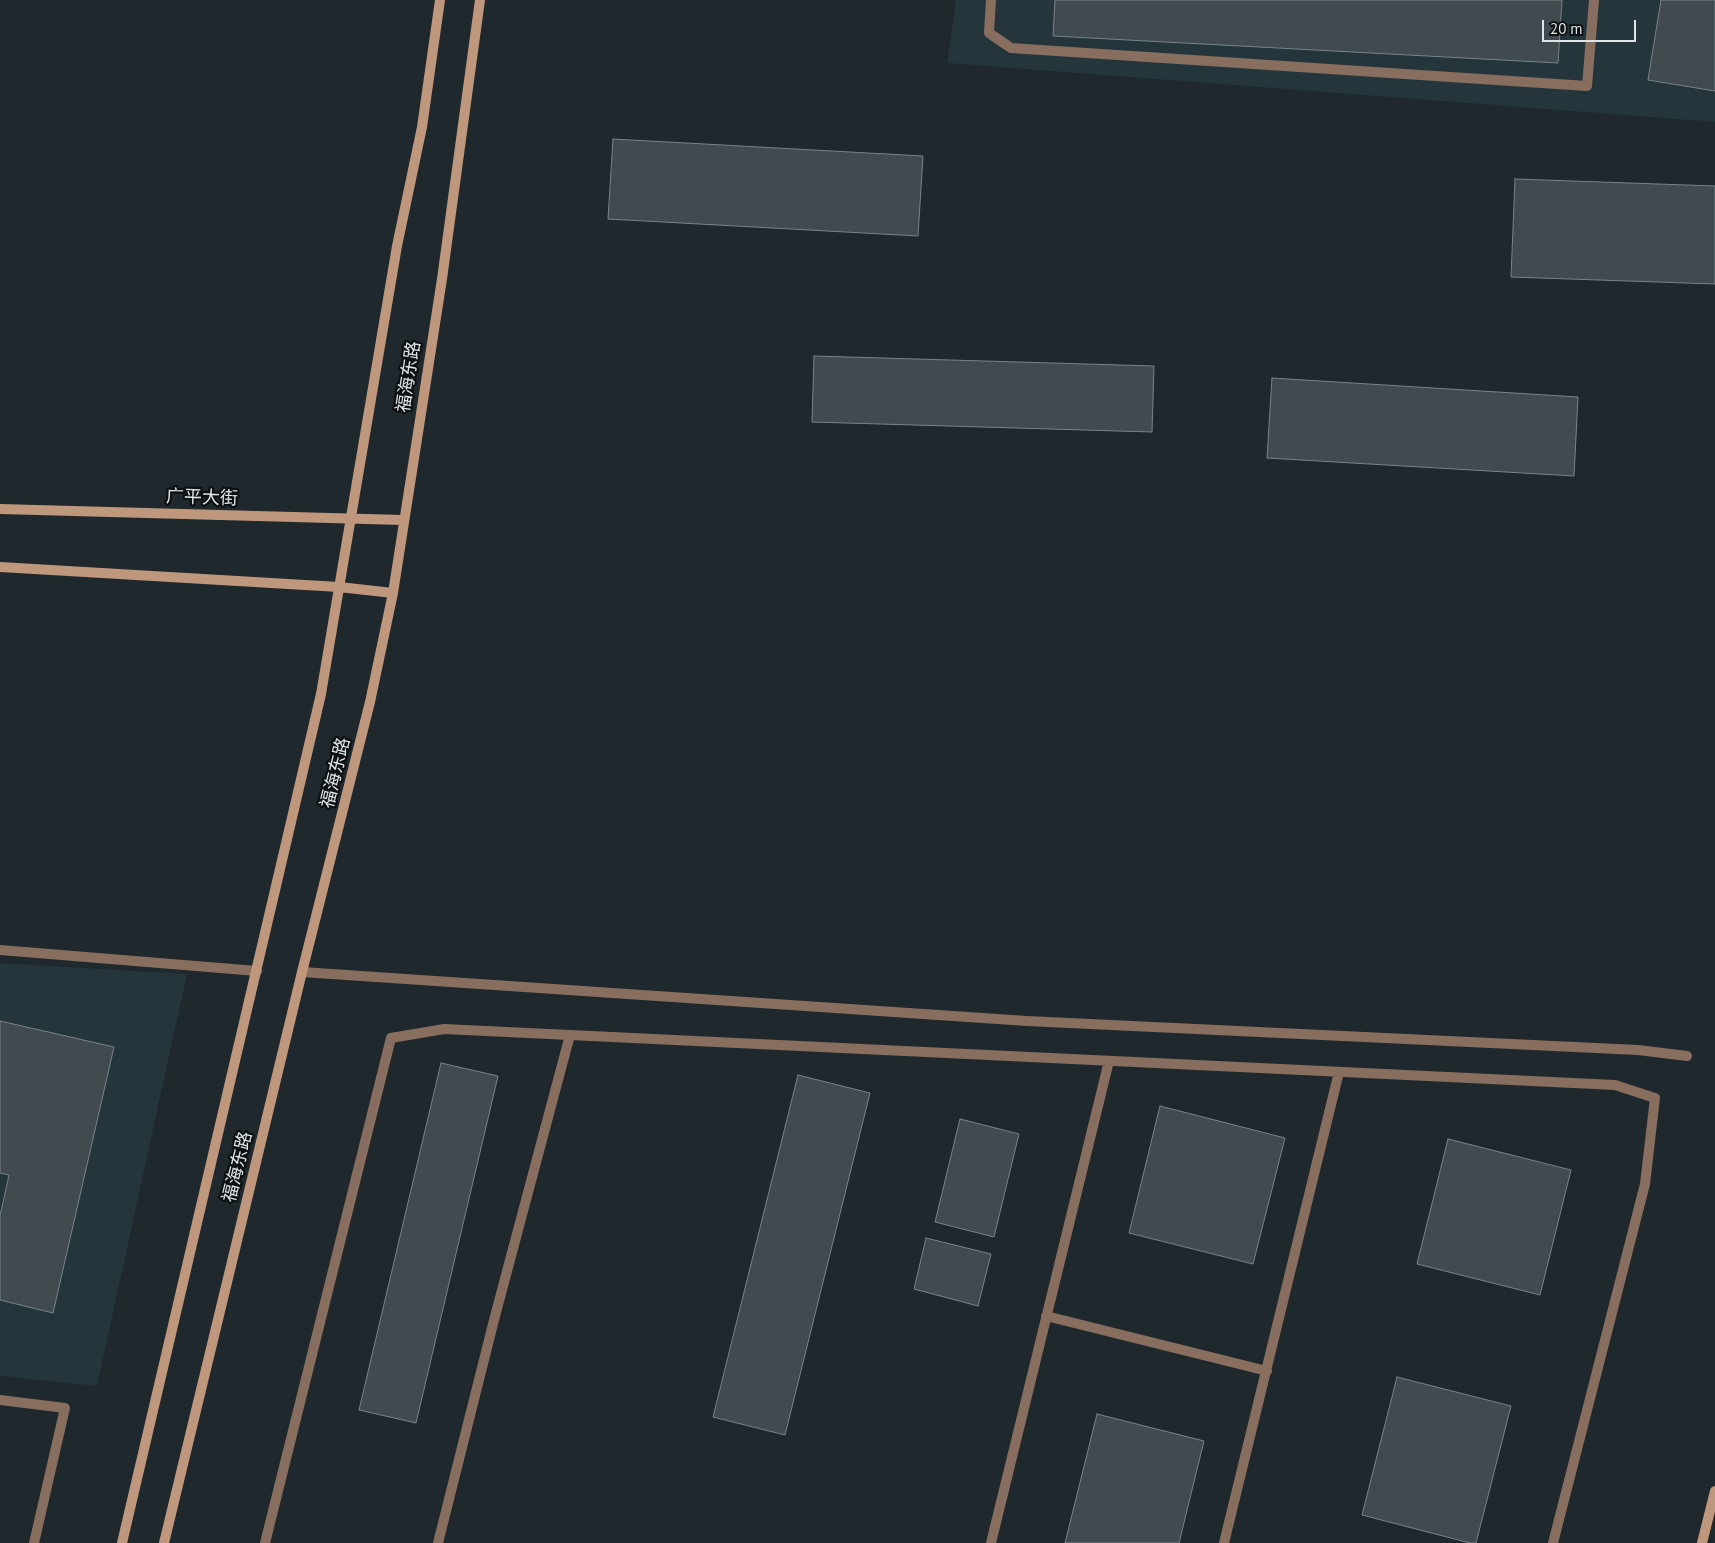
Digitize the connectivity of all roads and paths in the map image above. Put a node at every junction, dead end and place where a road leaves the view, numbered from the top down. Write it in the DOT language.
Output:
graph roads {
  1 [pos="440,0"];
  2 [pos="480,0"];
  3 [pos="991,0"];
  4 [pos="1594,0"];
  5 [pos="0,509"];
  6 [pos="350,519"];
  7 [pos="403,520"];
  8 [pos="0,567"];
  9 [pos="339,587"];
  10 [pos="393,593"];
  11 [pos="0,950"];
  12 [pos="257,972"];
  13 [pos="302,972"];
  14 [pos="570,1035"];
  15 [pos="1686,1056"];
  16 [pos="1109,1061"];
  17 [pos="1340,1072"];
  18 [pos="1046,1316"];
  19 [pos="1267,1371"];
  20 [pos="0,1400"];
  21 [pos="1715,1491"];
  22 [pos="34,1543"];
  23 [pos="122,1543"];
  24 [pos="164,1543"];
  25 [pos="265,1543"];
  26 [pos="438,1543"];
  27 [pos="991,1543"];
  28 [pos="1224,1543"];
  29 [pos="1553,1543"];
  30 [pos="1702,1543"];
  1 -- 6 [label="street, 福海东路"];
  2 -- 7 [label="street, 福海东路"];
  3 -- 4 [label="street"];
  5 -- 6 [label="street, 广平大街"];
  6 -- 7 [label="street, 广平大街"];
  6 -- 9 [label="street, 福海东路"];
  7 -- 10 [label="street, 福海东路"];
  8 -- 9 [label="street"];
  9 -- 10 [label="street"];
  9 -- 12 [label="street, 福海东路"];
  10 -- 13 [label="street, 福海东路"];
  11 -- 12 [label="street"];
  12 -- 23 [label="street, 福海东路"];
  13 -- 15 [label="street"];
  13 -- 24 [label="street, 福海东路"];
  14 -- 16 [label="street"];
  14 -- 25 [label="street"];
  14 -- 26 [label="street"];
  16 -- 17 [label="street"];
  16 -- 18 [label="street"];
  17 -- 19 [label="street"];
  17 -- 29 [label="street"];
  18 -- 19 [label="street"];
  18 -- 27 [label="street"];
  19 -- 28 [label="street"];
  20 -- 22 [label="street"];
  21 -- 30 [label="street"];
}
